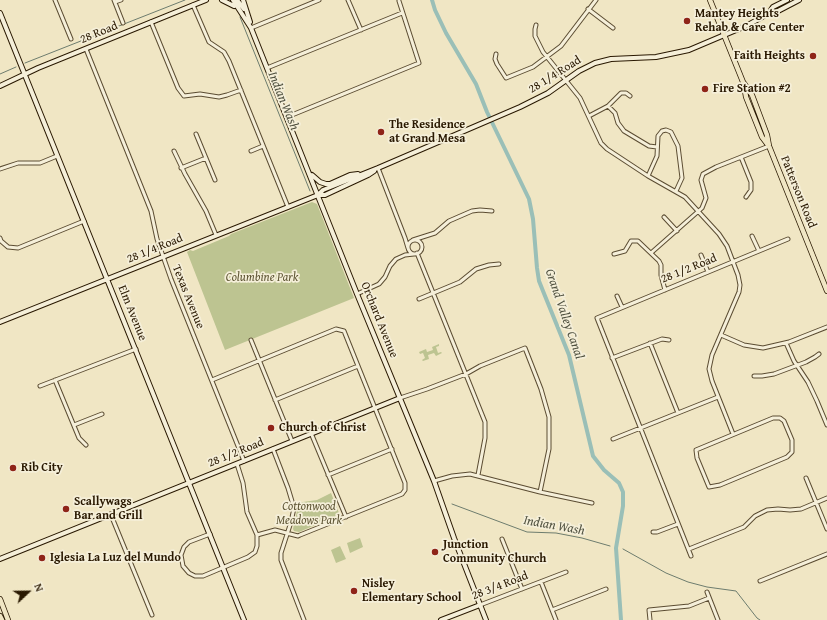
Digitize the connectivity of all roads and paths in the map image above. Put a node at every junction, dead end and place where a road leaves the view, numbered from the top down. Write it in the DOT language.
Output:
graph roads {
  1 [pos="55,0"];
  2 [pos="121,0"];
  3 [pos="206,0"];
  4 [pos="222,0"];
  5 [pos="233,0"];
  6 [pos="237,0"];
  7 [pos="242,0"];
  8 [pos="319,0"];
  9 [pos="348,0"];
  10 [pos="596,0"];
  11 [pos="710,0"];
  12 [pos="787,0"];
  13 [pos="799,0"];
  14 [pos="115,1"];
  15 [pos="399,1"];
  16 [pos="193,5"];
  17 [pos="236,7"];
  18 [pos="588,9"];
  19 [pos="771,12"];
  20 [pos="0,13"];
  21 [pos="402,13"];
  22 [pos="248,17"];
  23 [pos="151,22"];
  24 [pos="123,23"];
  25 [pos="536,25"];
  26 [pos="251,28"];
  27 [pos="614,28"];
  28 [pos="361,30"];
  29 [pos="724,35"];
  30 [pos="71,39"];
  31 [pos="86,49"];
  32 [pos="496,54"];
  33 [pos="546,57"];
  34 [pos="267,68"];
  35 [pos="24,74"];
  36 [pos="566,80"];
  37 [pos="0,86"];
  38 [pos="241,90"];
  39 [pos="630,96"];
  40 [pos="608,106"];
  41 [pos="589,116"];
  42 [pos="287,117"];
  43 [pos="196,134"];
  44 [pos="263,146"];
  45 [pos="769,146"];
  46 [pos="657,147"];
  47 [pos="174,151"];
  48 [pos="251,151"];
  49 [pos="57,156"];
  50 [pos="206,158"];
  51 [pos="742,158"];
  52 [pos="181,168"];
  53 [pos="307,168"];
  54 [pos="378,168"];
  55 [pos="0,169"];
  56 [pos="364,173"];
  57 [pos="648,176"];
  58 [pos="215,180"];
  59 [pos="676,191"];
  60 [pos="318,195"];
  61 [pos="746,197"];
  62 [pos="288,207"];
  63 [pos="699,211"];
  64 [pos="492,212"];
  65 [pos="664,217"];
  66 [pos="84,221"];
  67 [pos="677,230"];
  68 [pos="216,235"];
  69 [pos="752,236"];
  70 [pos="0,238"];
  71 [pos="788,239"];
  72 [pos="413,240"];
  73 [pos="408,248"];
  74 [pos="758,251"];
  75 [pos="651,253"];
  76 [pos="416,254"];
  77 [pos="614,254"];
  78 [pos="700,255"];
  79 [pos="163,256"];
  80 [pos="733,262"];
  81 [pos="499,264"];
  82 [pos="708,272"];
  83 [pos="108,278"];
  84 [pos="665,290"];
  85 [pos="827,290"];
  86 [pos="434,293"];
  87 [pos="357,294"];
  88 [pos="617,296"];
  89 [pos="419,299"];
  90 [pos="622,307"];
  91 [pos="0,322"];
  92 [pos="827,327"];
  93 [pos="721,335"];
  94 [pos="251,340"];
  95 [pos="669,340"];
  96 [pos="650,343"];
  97 [pos="786,343"];
  98 [pos="136,349"];
  99 [pos="819,354"];
  100 [pos="612,358"];
  101 [pos="259,361"];
  102 [pos="358,366"];
  103 [pos="797,366"];
  104 [pos="466,374"];
  105 [pos="754,376"];
  106 [pos="55,380"];
  107 [pos="212,380"];
  108 [pos="40,386"];
  109 [pos="718,397"];
  110 [pos="400,398"];
  111 [pos="275,400"];
  112 [pos="375,408"];
  113 [pos="678,413"];
  114 [pos="102,414"];
  115 [pos="74,425"];
  116 [pos="827,425"];
  117 [pos="640,428"];
  118 [pos="311,433"];
  119 [pos="733,434"];
  120 [pos="613,439"];
  121 [pos="292,442"];
  122 [pos="86,445"];
  123 [pos="272,449"];
  124 [pos="392,449"];
  125 [pos="244,461"];
  126 [pos="236,464"];
  127 [pos="328,475"];
  128 [pos="478,475"];
  129 [pos="806,478"];
  130 [pos="434,481"];
  131 [pos="189,483"];
  132 [pos="540,492"];
  133 [pos="827,498"];
  134 [pos="816,502"];
  135 [pos="592,503"];
  136 [pos="111,514"];
  137 [pos="346,517"];
  138 [pos="678,524"];
  139 [pos="827,529"];
  140 [pos="288,532"];
  141 [pos="653,532"];
  142 [pos="210,534"];
  143 [pos="257,536"];
  144 [pos="502,539"];
  145 [pos="689,549"];
  146 [pos="827,554"];
  147 [pos="691,556"];
  148 [pos="0,559"];
  149 [pos="223,568"];
  150 [pos="566,572"];
  151 [pos="760,581"];
  152 [pos="541,582"];
  153 [pos="606,588"];
  154 [pos="522,589"];
  155 [pos="707,592"];
  156 [pos="709,598"];
  157 [pos="0,599"];
  158 [pos="480,605"];
  159 [pos="0,607"];
  160 [pos="552,610"];
  161 [pos="152,615"];
  162 [pos="0,616"];
  163 [pos="2,620"];
  164 [pos="8,620"];
  165 [pos="244,620"];
  166 [pos="304,620"];
  167 [pos="441,620"];
  168 [pos="486,620"];
  169 [pos="556,620"];
  170 [pos="650,620"];
  171 [pos="718,620"];
  1 -- 30 [label="street"];
  2 -- 14 [label="street"];
  3 -- 16 [label="street, 28 Road"];
  4 -- 17 [label="street"];
  5 -- 17 [label="street, Orchard Avenue"];
  6 -- 22 [label="street"];
  7 -- 22 [label="street, Orchard Avenue"];
  8 -- 26 [label="street"];
  9 -- 28 [label="street"];
  10 -- 18 [label="street"];
  11 -- 29 [label="main road, Patterson Road"];
  12 -- 19 [label="street, 28 1/4 Road"];
  13 -- 19 [label="street, 28 1/4 Road"];
  14 -- 24 [label="street"];
  15 -- 21 [label="street"];
  16 -- 23 [label="street, 28 Road"];
  16 -- 38 [label="street"];
  17 -- 26 [label="street, Orchard Avenue"];
  18 -- 27 [label="street"];
  18 -- 33 [label="street"];
  19 -- 29 [label="street, 28 1/4 Road"];
  20 -- 35 [label="street, Elm Avenue"];
  21 -- 28 [label="street"];
  21 -- 42 [label="street"];
  22 -- 26 [label="street, Orchard Avenue"];
  23 -- 31 [label="street, 28 Road"];
  23 -- 38 [label="street"];
  25 -- 33 [label="street"];
  26 -- 34 [label="street, Orchard Avenue"];
  28 -- 34 [label="street"];
  29 -- 36 [label="street, 28 1/4 Road"];
  29 -- 45 [label="main road, Patterson Road"];
  31 -- 35 [label="street, 28 Road"];
  31 -- 79 [label="street, Texas Avenue"];
  32 -- 33 [label="street"];
  33 -- 36 [label="street"];
  34 -- 42 [label="street, Orchard Avenue"];
  35 -- 37 [label="street, 28 Road"];
  35 -- 49 [label="street, Elm Avenue"];
  36 -- 41 [label="street"];
  36 -- 54 [label="street, 28 1/4 Road"];
  38 -- 44 [label="street"];
  39 -- 40 [label="street"];
  40 -- 41 [label="street"];
  40 -- 46 [label="street"];
  41 -- 57 [label="street"];
  42 -- 53 [label="street, Orchard Avenue"];
  43 -- 50 [label="street"];
  44 -- 48 [label="street"];
  44 -- 62 [label="street"];
  45 -- 51 [label="street"];
  45 -- 85 [label="main road, Patterson Road"];
  46 -- 57 [label="street"];
  46 -- 59 [label="street"];
  47 -- 52 [label="street"];
  49 -- 55 [label="street"];
  49 -- 66 [label="street, Elm Avenue"];
  50 -- 52 [label="street"];
  50 -- 58 [label="street"];
  51 -- 61 [label="street"];
  51 -- 63 [label="street"];
  52 -- 68 [label="street"];
  53 -- 56 [label="street"];
  53 -- 60 [label="street, Orchard Avenue"];
  54 -- 56 [label="street, 28 1/4 Road"];
  54 -- 60 [label="street, 28 1/4 Road"];
  54 -- 73 [label="street"];
  56 -- 60 [label="street, 28 1/4 Road"];
  57 -- 59 [label="street"];
  59 -- 63 [label="street"];
  60 -- 62 [label="street, 28 1/4 Road"];
  60 -- 87 [label="street, Orchard Avenue"];
  62 -- 68 [label="street, 28 1/4 Road"];
  63 -- 67 [label="street"];
  63 -- 80 [label="street"];
  64 -- 72 [label="street"];
  65 -- 67 [label="street"];
  66 -- 70 [label="street"];
  66 -- 83 [label="street, Elm Avenue"];
  67 -- 75 [label="street"];
  68 -- 79 [label="street, 28 1/4 Road"];
  69 -- 74 [label="street"];
  71 -- 74 [label="street, 28 1/2 Road"];
  72 -- 73 [label="street"];
  72 -- 76 [label="street"];
  73 -- 76 [label="street"];
  74 -- 80 [label="street, 28 1/2 Road"];
  75 -- 77 [label="street"];
  75 -- 84 [label="street"];
  76 -- 86 [label="street"];
  76 -- 87 [label="street"];
  78 -- 82 [label="street"];
  79 -- 83 [label="street, 28 1/4 Road"];
  79 -- 107 [label="street, Texas Avenue"];
  80 -- 82 [label="street, 28 1/2 Road"];
  80 -- 93 [label="street"];
  81 -- 86 [label="street"];
  82 -- 84 [label="street, 28 1/2 Road"];
  83 -- 91 [label="street, 28 1/4 Road"];
  83 -- 98 [label="street, Elm Avenue"];
  84 -- 90 [label="street, 28 1/2 Road"];
  86 -- 89 [label="street"];
  86 -- 104 [label="street"];
  87 -- 110 [label="street, Orchard Avenue"];
  88 -- 90 [label="street"];
  90 -- 100 [label="street, 28 1/2 Road"];
  92 -- 97 [label="street"];
  93 -- 97 [label="street"];
  93 -- 109 [label="street"];
  94 -- 101 [label="street"];
  95 -- 96 [label="street"];
  96 -- 100 [label="street"];
  96 -- 113 [label="street"];
  97 -- 103 [label="street"];
  98 -- 106 [label="street"];
  98 -- 131 [label="street, Elm Avenue"];
  99 -- 103 [label="street"];
  100 -- 117 [label="street"];
  101 -- 102 [label="street"];
  101 -- 107 [label="street"];
  101 -- 111 [label="street"];
  102 -- 111 [label="street"];
  102 -- 112 [label="street"];
  103 -- 105 [label="street"];
  103 -- 116 [label="street"];
  104 -- 110 [label="street, 28 1/2 Road"];
  104 -- 128 [label="street"];
  104 -- 132 [label="street, 28 1/2 Road"];
  106 -- 108 [label="street"];
  106 -- 115 [label="street"];
  107 -- 125 [label="street, Texas Avenue"];
  109 -- 113 [label="street"];
  109 -- 119 [label="street"];
  110 -- 112 [label="street, 28 1/2 Road"];
  110 -- 130 [label="street, Orchard Avenue"];
  111 -- 121 [label="street"];
  112 -- 118 [label="street, 28 1/2 Road"];
  112 -- 124 [label="street"];
  113 -- 117 [label="street"];
  114 -- 115 [label="street"];
  115 -- 122 [label="street"];
  117 -- 120 [label="street"];
  117 -- 138 [label="street"];
  118 -- 121 [label="street, 28 1/2 Road"];
  118 -- 127 [label="street"];
  119 -- 119 [label="street"];
  121 -- 123 [label="street, 28 1/2 Road"];
  123 -- 125 [label="street, 28 1/2 Road"];
  123 -- 140 [label="street"];
  124 -- 127 [label="street"];
  124 -- 137 [label="street"];
  125 -- 126 [label="street, 28 1/2 Road"];
  126 -- 131 [label="street, 28 1/2 Road"];
  126 -- 143 [label="street"];
  127 -- 137 [label="street"];
  128 -- 130 [label="street"];
  128 -- 132 [label="street"];
  129 -- 134 [label="street"];
  130 -- 158 [label="street, Orchard Avenue"];
  131 -- 136 [label="street, 28 1/2 Road"];
  131 -- 142 [label="street, Elm Avenue"];
  132 -- 135 [label="street"];
  133 -- 134 [label="street"];
  134 -- 139 [label="street"];
  134 -- 145 [label="street"];
  136 -- 148 [label="street, 28 1/2 Road"];
  136 -- 161 [label="street"];
  137 -- 140 [label="street"];
  138 -- 141 [label="street"];
  138 -- 145 [label="street"];
  140 -- 143 [label="street"];
  140 -- 166 [label="street"];
  142 -- 149 [label="street, Elm Avenue"];
  142 -- 149 [label="street"];
  143 -- 149 [label="street"];
  144 -- 154 [label="street"];
  145 -- 147 [label="street"];
  146 -- 151 [label="street"];
  149 -- 165 [label="street, Elm Avenue"];
  150 -- 152 [label="street, 28 3/4 Road"];
  152 -- 154 [label="street, 28 3/4 Road"];
  152 -- 160 [label="street"];
  153 -- 160 [label="street"];
  154 -- 158 [label="street, 28 3/4 Road"];
  155 -- 156 [label="street"];
  156 -- 170 [label="street"];
  156 -- 171 [label="street"];
  157 -- 164 [label="main road"];
  158 -- 167 [label="street, 28 3/4 Road"];
  158 -- 168 [label="street, Orchard Avenue"];
  159 -- 164 [label="main road"];
  160 -- 169 [label="street"];
  162 -- 163 [label="main road"];
}
